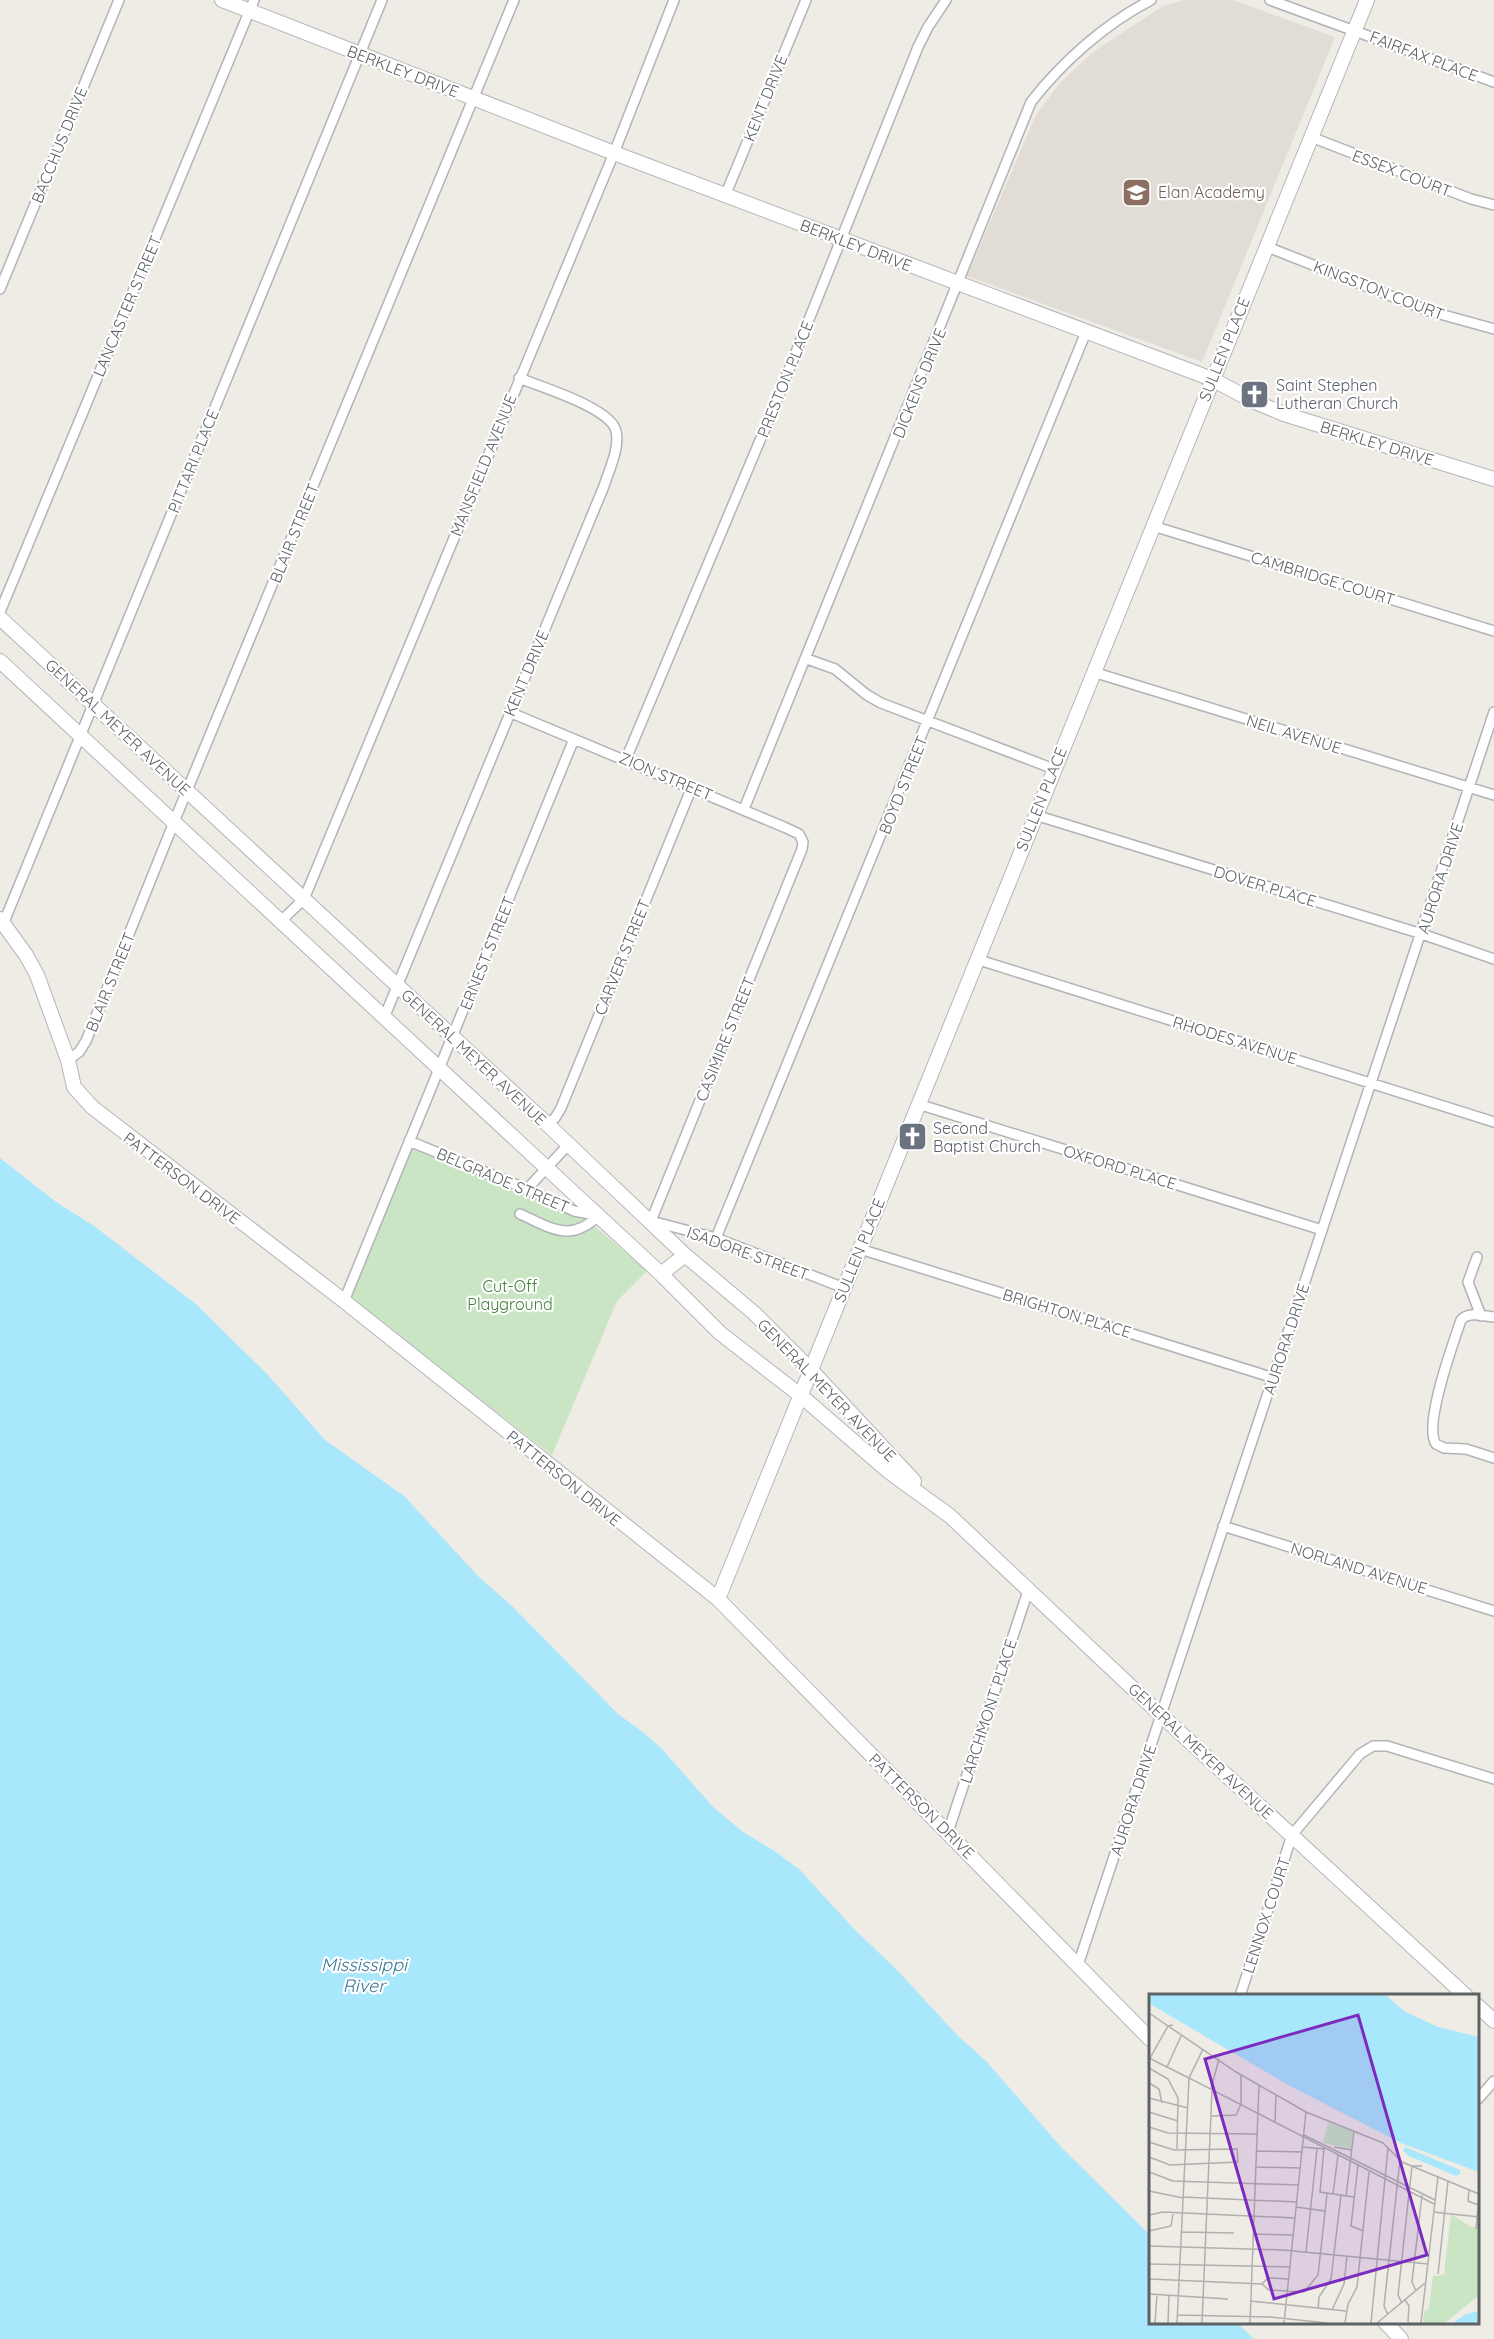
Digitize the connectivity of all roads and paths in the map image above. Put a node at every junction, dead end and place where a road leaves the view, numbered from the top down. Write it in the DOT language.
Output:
graph roads {
  1 [pos="119,0"];
  2 [pos="222,0"];
  3 [pos="382,0"];
  4 [pos="514,0"];
  5 [pos="674,0"];
  6 [pos="806,0"];
  7 [pos="946,0"];
  8 [pos="1151,0"];
  9 [pos="1270,0"];
  10 [pos="1367,0"];
  11 [pos="252,5"];
  12 [pos="1354,29"];
  13 [pos="360,54"];
  14 [pos="1494,82"];
  15 [pos="473,98"];
  16 [pos="1311,137"];
  17 [pos="614,153"];
  18 [pos="725,196"];
  19 [pos="1494,205"];
  20 [pos="842,239"];
  21 [pos="1265,246"];
  22 [pos="959,284"];
  23 [pos="0,289"];
  24 [pos="1494,328"];
  25 [pos="1086,332"];
  26 [pos="519,378"];
  27 [pos="1212,379"];
  28 [pos="1494,479"];
  29 [pos="1153,526"];
  30 [pos="0,612"];
  31 [pos="0,618"];
  32 [pos="1494,631"];
  33 [pos="807,660"];
  34 [pos="0,662"];
  35 [pos="1093,672"];
  36 [pos="94,703"];
  37 [pos="509,712"];
  38 [pos="1494,712"];
  39 [pos="929,721"];
  40 [pos="81,735"];
  41 [pos="574,739"];
  42 [pos="626,759"];
  43 [pos="1054,769"];
  44 [pos="692,787"];
  45 [pos="1470,788"];
  46 [pos="187,791"];
  47 [pos="1494,795"];
  48 [pos="744,809"];
  49 [pos="1035,815"];
  50 [pos="174,822"];
  51 [pos="799,858"];
  52 [pos="304,899"];
  53 [pos="2,921"];
  54 [pos="280,921"];
  55 [pos="1422,934"];
  56 [pos="1494,958"];
  57 [pos="976,959"];
  58 [pos="396,984"];
  59 [pos="384,1017"];
  60 [pos="452,1038"];
  61 [pos="68,1060"];
  62 [pos="439,1068"];
  63 [pos="1372,1083"];
  64 [pos="918,1104"];
  65 [pos="1494,1122"];
  66 [pos="547,1124"];
  67 [pos="410,1141"];
  68 [pos="568,1145"];
  69 [pos="545,1167"];
  70 [pos="526,1189"];
  71 [pos="520,1214"];
  72 [pos="598,1216"];
  73 [pos="651,1221"];
  74 [pos="1322,1230"];
  75 [pos="716,1238"];
  76 [pos="860,1249"];
  77 [pos="685,1255"];
  78 [pos="1477,1257"];
  79 [pos="661,1274"];
  80 [pos="844,1288"];
  81 [pos="344,1301"];
  82 [pos="1481,1316"];
  83 [pos="1494,1317"];
  84 [pos="811,1370"];
  85 [pos="1274,1378"];
  86 [pos="800,1395"];
  87 [pos="1494,1458"];
  88 [pos="938,1506"];
  89 [pos="1224,1526"];
  90 [pos="1028,1591"];
  91 [pos="718,1599"];
  92 [pos="1494,1611"];
  93 [pos="1161,1715"];
  94 [pos="1494,1779"];
  95 [pos="948,1832"];
  96 [pos="1292,1835"];
  97 [pos="1078,1965"];
  98 [pos="1240,1994"];
  99 [pos="1465,1994"];
  100 [pos="1479,2007"];
  101 [pos="1494,2021"];
  102 [pos="1149,2038"];
  103 [pos="1494,2081"];
  104 [pos="1479,2098"];
  105 [pos="1387,2324"];
  106 [pos="1401,2339"];
  1 -- 23 [label="street, BACCHUS DRIVE"];
  2 -- 11 [label="street, BERKLEY DRIVE"];
  3 -- 13 [label="street, PITTARI PLACE"];
  4 -- 15 [label="street, BLAIR STREET"];
  5 -- 17 [label="street, MANSFIELD AVENUE"];
  6 -- 18 [label="street, KENT DRIVE"];
  7 -- 20 [label="street, PRESTON PLACE"];
  8 -- 22 [label="street, DICKENS DRIVE"];
  9 -- 12 [label="street"];
  10 -- 12 [label="street, SULLEN PLACE"];
  11 -- 13 [label="street, BERKLEY DRIVE"];
  11 -- 30 [label="street, LANCASTER STREET"];
  12 -- 14 [label="street, FAIRFAX PLACE"];
  12 -- 16 [label="street, SULLEN PLACE"];
  13 -- 15 [label="street, BERKLEY DRIVE"];
  13 -- 36 [label="street, PITTARI PLACE"];
  15 -- 17 [label="street, BERKLEY DRIVE"];
  15 -- 46 [label="street, BLAIR STREET"];
  16 -- 19 [label="street, ESSEX COURT"];
  16 -- 21 [label="street, SULLEN PLACE"];
  17 -- 18 [label="street, BERKLEY DRIVE"];
  17 -- 26 [label="street, MANSFIELD AVENUE"];
  18 -- 20 [label="street, BERKLEY DRIVE"];
  20 -- 22 [label="street, BERKLEY DRIVE"];
  20 -- 42 [label="street, PRESTON PLACE"];
  21 -- 24 [label="street, KINGSTON COURT"];
  21 -- 27 [label="street, SULLEN PLACE"];
  22 -- 25 [label="street, BERKLEY DRIVE"];
  22 -- 33 [label="street, DICKENS DRIVE"];
  25 -- 27 [label="street, BERKLEY DRIVE"];
  25 -- 39 [label="street, BOYD STREET"];
  26 -- 37 [label="street, KENT DRIVE"];
  26 -- 52 [label="street, MANSFIELD AVENUE"];
  27 -- 28 [label="street, BERKLEY DRIVE"];
  27 -- 29 [label="street, SULLEN PLACE"];
  29 -- 32 [label="street, CAMBRIDGE COURT"];
  29 -- 35 [label="street, SULLEN PLACE"];
  31 -- 36 [label="street, GENERAL MEYER AVENUE"];
  33 -- 39 [label="street"];
  33 -- 48 [label="street, DICKENS DRIVE"];
  34 -- 40 [label="street, GENERAL MEYER AVENUE"];
  35 -- 43 [label="street, SULLEN PLACE"];
  35 -- 45 [label="street, NEIL AVENUE"];
  36 -- 40 [label="street, PITTARI PLACE"];
  36 -- 46 [label="street, GENERAL MEYER AVENUE"];
  37 -- 41 [label="street, ZION STREET"];
  37 -- 58 [label="street, KENT DRIVE"];
  38 -- 45 [label="street, AURORA DRIVE"];
  39 -- 43 [label="street"];
  39 -- 75 [label="street, BOYD STREET"];
  40 -- 50 [label="street, GENERAL MEYER AVENUE"];
  40 -- 53 [label="street, PITTARI PLACE"];
  41 -- 42 [label="street, ZION STREET"];
  41 -- 60 [label="street, ERNEST STREET"];
  42 -- 44 [label="street, ZION STREET"];
  43 -- 49 [label="street, SULLEN PLACE"];
  44 -- 48 [label="street, ZION STREET"];
  44 -- 66 [label="street, CARVER STREET"];
  45 -- 47 [label="street, NEIL AVENUE"];
  45 -- 55 [label="street, AURORA DRIVE"];
  46 -- 50 [label="street, BLAIR STREET"];
  46 -- 52 [label="street, GENERAL MEYER AVENUE"];
  48 -- 51 [label="street, ZION STREET"];
  49 -- 55 [label="street, DOVER PLACE"];
  49 -- 57 [label="street, SULLEN PLACE"];
  50 -- 54 [label="street, GENERAL MEYER AVENUE"];
  50 -- 61 [label="street, BLAIR STREET"];
  51 -- 73 [label="street, CASIMIRE STREET"];
  52 -- 54 [label="street, MANSFIELD AVENUE"];
  52 -- 58 [label="street, GENERAL MEYER AVENUE"];
  53 -- 61 [label="street, PATTERSON DRIVE"];
  54 -- 59 [label="street, GENERAL MEYER AVENUE"];
  55 -- 56 [label="street, DOVER PLACE"];
  55 -- 63 [label="street, AURORA DRIVE"];
  57 -- 63 [label="street, RHODES AVENUE"];
  57 -- 64 [label="street, SULLEN PLACE"];
  58 -- 59 [label="street, KENT DRIVE"];
  58 -- 60 [label="street, GENERAL MEYER AVENUE"];
  59 -- 62 [label="street, GENERAL MEYER AVENUE"];
  60 -- 62 [label="street, ERNEST STREET"];
  60 -- 66 [label="street, GENERAL MEYER AVENUE"];
  61 -- 81 [label="street, PATTERSON DRIVE"];
  62 -- 67 [label="street, ERNEST STREET"];
  62 -- 69 [label="street, GENERAL MEYER AVENUE"];
  63 -- 65 [label="street, RHODES AVENUE"];
  63 -- 74 [label="street, AURORA DRIVE"];
  64 -- 74 [label="street, OXFORD PLACE"];
  64 -- 76 [label="street, SULLEN PLACE"];
  66 -- 68 [label="street, GENERAL MEYER AVENUE"];
  67 -- 70 [label="street, BELGRADE STREET"];
  67 -- 81 [label="street, ERNEST STREET"];
  68 -- 69 [label="street"];
  68 -- 73 [label="street, GENERAL MEYER AVENUE"];
  69 -- 70 [label="street"];
  69 -- 72 [label="street, GENERAL MEYER AVENUE"];
  70 -- 72 [label="street, BELGRADE STREET"];
  71 -- 72 [label="street"];
  72 -- 79 [label="street, GENERAL MEYER AVENUE"];
  73 -- 75 [label="street, ISADORE STREET"];
  73 -- 77 [label="street, GENERAL MEYER AVENUE"];
  74 -- 85 [label="street, AURORA DRIVE"];
  75 -- 80 [label="street, ISADORE STREET"];
  76 -- 80 [label="street, SULLEN PLACE"];
  76 -- 85 [label="street, BRIGHTON PLACE"];
  77 -- 79 [label="street"];
  77 -- 84 [label="street, GENERAL MEYER AVENUE"];
  78 -- 82 [label="street"];
  79 -- 86 [label="street, GENERAL MEYER AVENUE"];
  80 -- 84 [label="street, SULLEN PLACE"];
  81 -- 91 [label="street, PATTERSON DRIVE"];
  82 -- 83 [label="street"];
  82 -- 87 [label="street"];
  84 -- 86 [label="street, SULLEN PLACE"];
  84 -- 88 [label="street, GENERAL MEYER AVENUE"];
  85 -- 89 [label="street, AURORA DRIVE"];
  86 -- 88 [label="street, GENERAL MEYER AVENUE"];
  86 -- 91 [label="street, SULLEN PLACE"];
  88 -- 90 [label="street, GENERAL MEYER AVENUE"];
  89 -- 92 [label="street, NORLAND AVENUE"];
  89 -- 93 [label="street, AURORA DRIVE"];
  90 -- 93 [label="street, GENERAL MEYER AVENUE"];
  90 -- 95 [label="street, LARCHMONT PLACE"];
  91 -- 95 [label="street, PATTERSON DRIVE"];
  93 -- 96 [label="street, GENERAL MEYER AVENUE"];
  93 -- 97 [label="street, AURORA DRIVE"];
  94 -- 96 [label="street"];
  95 -- 97 [label="street, PATTERSON DRIVE"];
  96 -- 98 [label="street, LENNOX COURT"];
  96 -- 99 [label="street, GENERAL MEYER AVENUE"];
  97 -- 102 [label="street, PATTERSON DRIVE"];
  100 -- 101 [label="street"];
  103 -- 104 [label="street"];
  105 -- 106 [label="street"];
}
